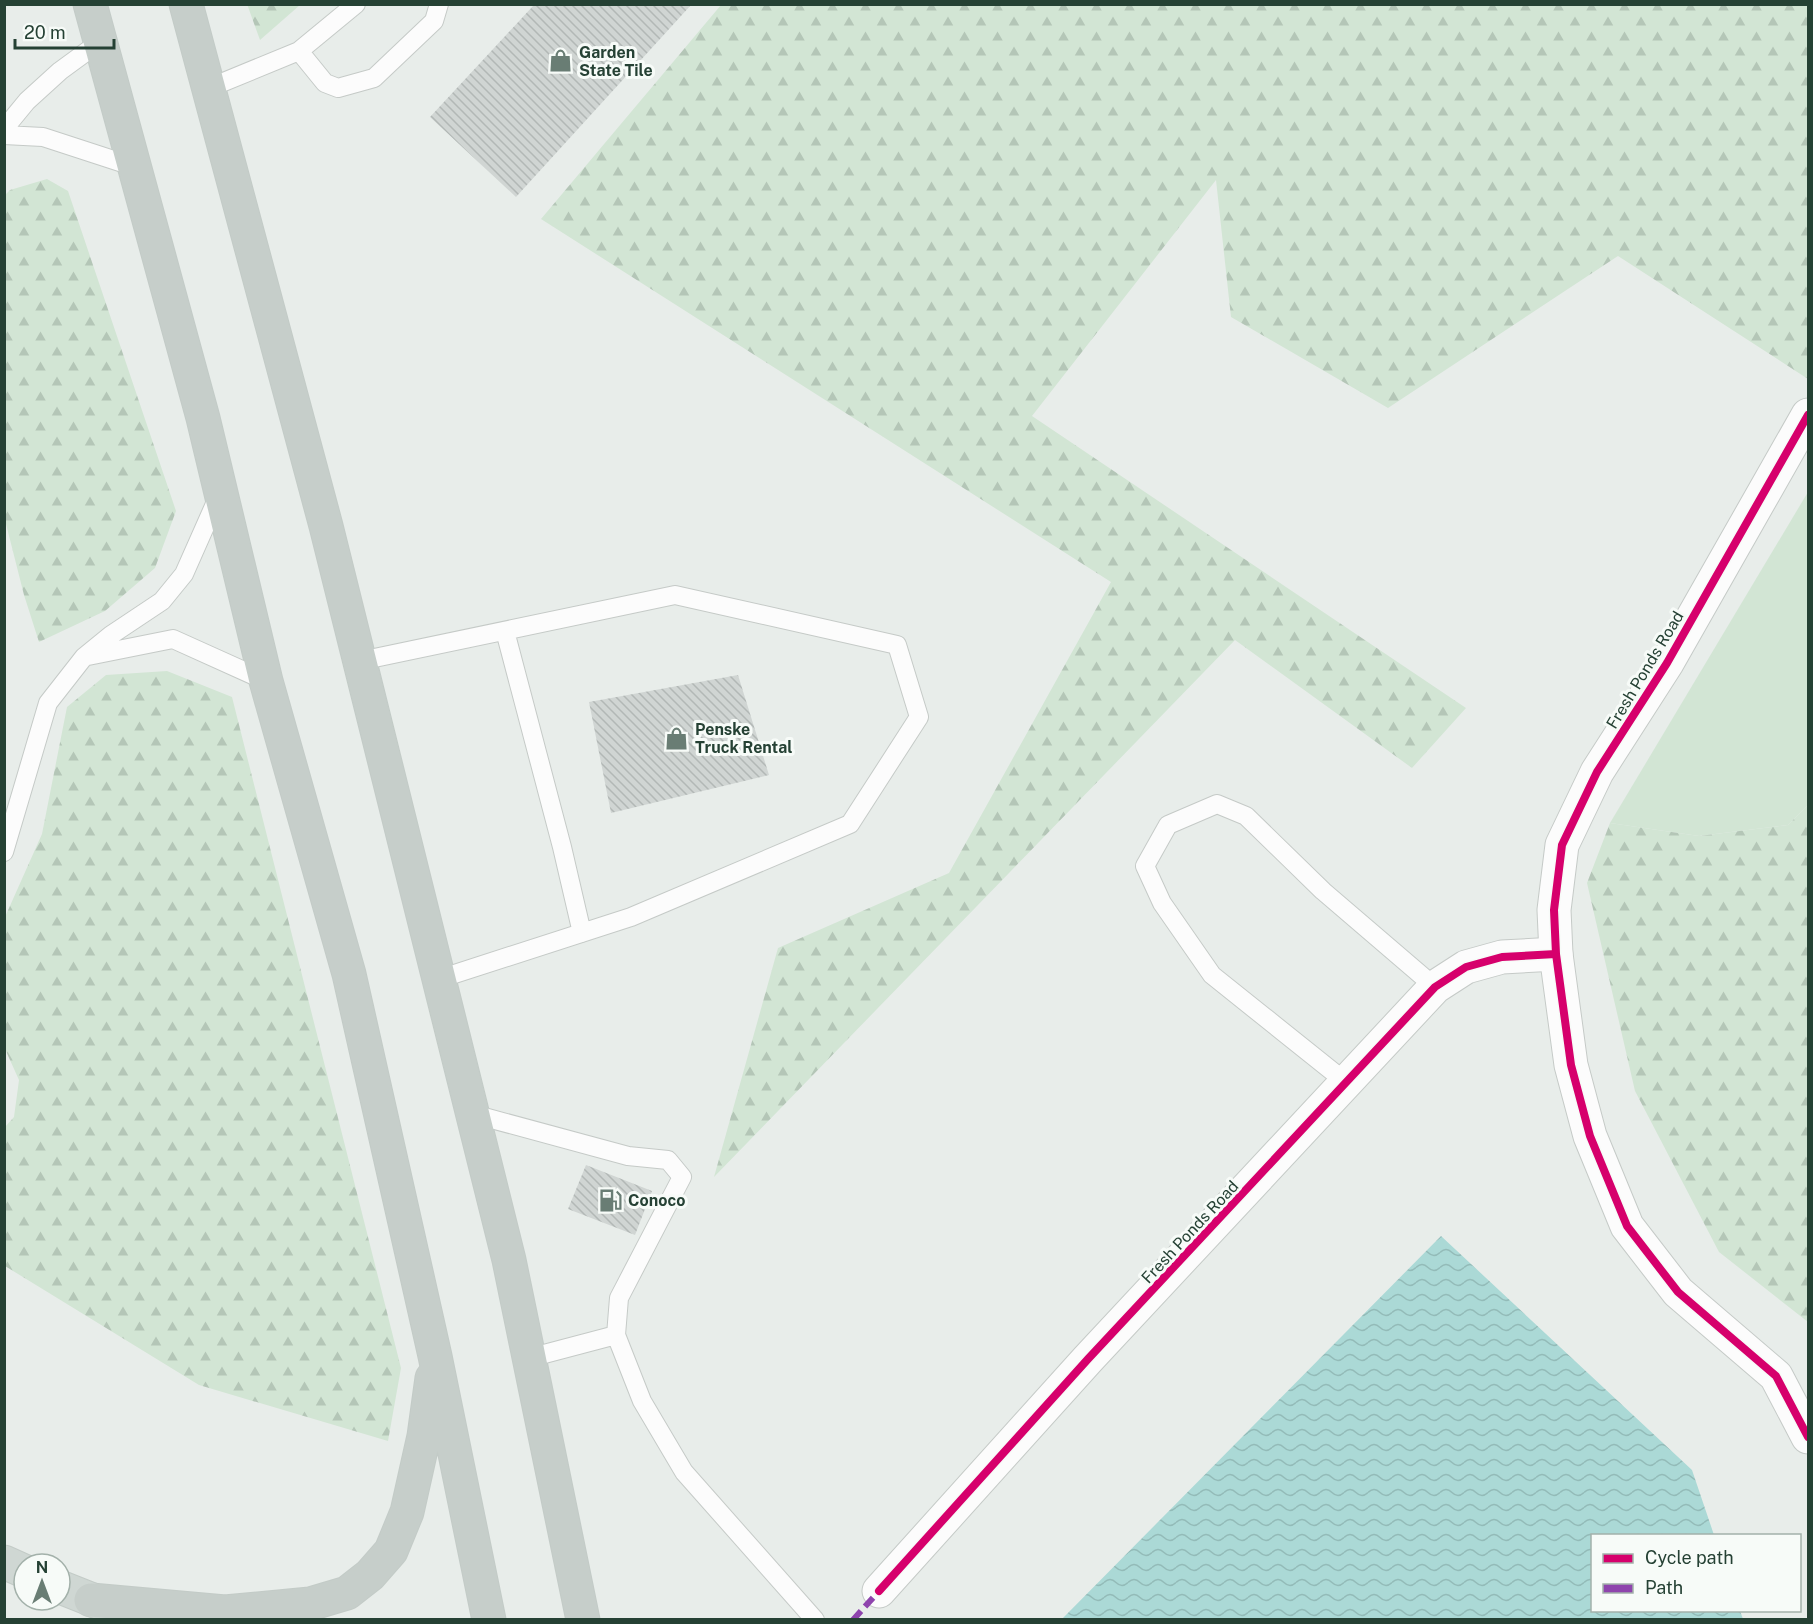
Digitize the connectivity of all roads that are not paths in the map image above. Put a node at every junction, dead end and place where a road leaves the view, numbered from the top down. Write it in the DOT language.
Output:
graph roads {
  1 [pos="90,4"];
  2 [pos="186,4"];
  3 [pos="356,4"];
  4 [pos="439,4"];
  5 [pos="100,42"];
  6 [pos="299,51"];
  7 [pos="208,88"];
  8 [pos="4,129"];
  9 [pos="4,135"];
  10 [pos="135,167"];
  11 [pos="1809,415"];
  12 [pos="221,490"];
  13 [pos="505,631"];
  14 [pos="84,657"];
  15 [pos="360,661"];
  16 [pos="266,681"];
  17 [pos="4,852"];
  18 [pos="582,933"];
  19 [pos="1556,954"];
  20 [pos="439,979"];
  21 [pos="1435,987"];
  22 [pos="1347,1083"];
  23 [pos="473,1114"];
  24 [pos="616,1335"];
  25 [pos="435,1356"];
  26 [pos="529,1358"];
  27 [pos="1809,1437"];
  28 [pos="879,1591"];
  29 [pos="72,1592"];
  30 [pos="91,1600"];
  31 [pos="145,1620"];
  32 [pos="489,1620"];
  33 [pos="583,1620"];
  34 [pos="815,1620"];
  1 -- 5 [label="highway"];
  2 -- 7 [label="highway"];
  3 -- 6 [label="lane"];
  4 -- 6 [label="lane"];
  5 -- 8 [label="lane"];
  5 -- 10 [label="highway"];
  6 -- 7 [label="lane"];
  7 -- 15 [label="highway"];
  9 -- 10 [label="lane"];
  10 -- 12 [label="highway"];
  11 -- 19 [label="street, Fresh Ponds Road"];
  12 -- 14 [label="lane"];
  12 -- 16 [label="highway"];
  13 -- 15 [label="lane"];
  13 -- 18 [label="lane"];
  13 -- 18 [label="lane"];
  14 -- 16 [label="lane"];
  14 -- 17 [label="lane"];
  15 -- 20 [label="highway"];
  16 -- 25 [label="highway"];
  18 -- 20 [label="lane"];
  19 -- 21 [label="street, Fresh Ponds Road"];
  19 -- 27 [label="street, Fresh Ponds Road"];
  20 -- 23 [label="highway"];
  21 -- 22 [label="street, Fresh Ponds Road"];
  21 -- 22 [label="lane"];
  22 -- 28 [label="street, Fresh Ponds Road"];
  23 -- 24 [label="lane"];
  23 -- 26 [label="highway"];
  24 -- 26 [label="lane"];
  24 -- 34 [label="lane"];
  25 -- 30 [label="highway"];
  25 -- 32 [label="highway"];
  26 -- 33 [label="highway"];
  29 -- 30 [label="main road"];
  30 -- 31 [label="main road"];
}
